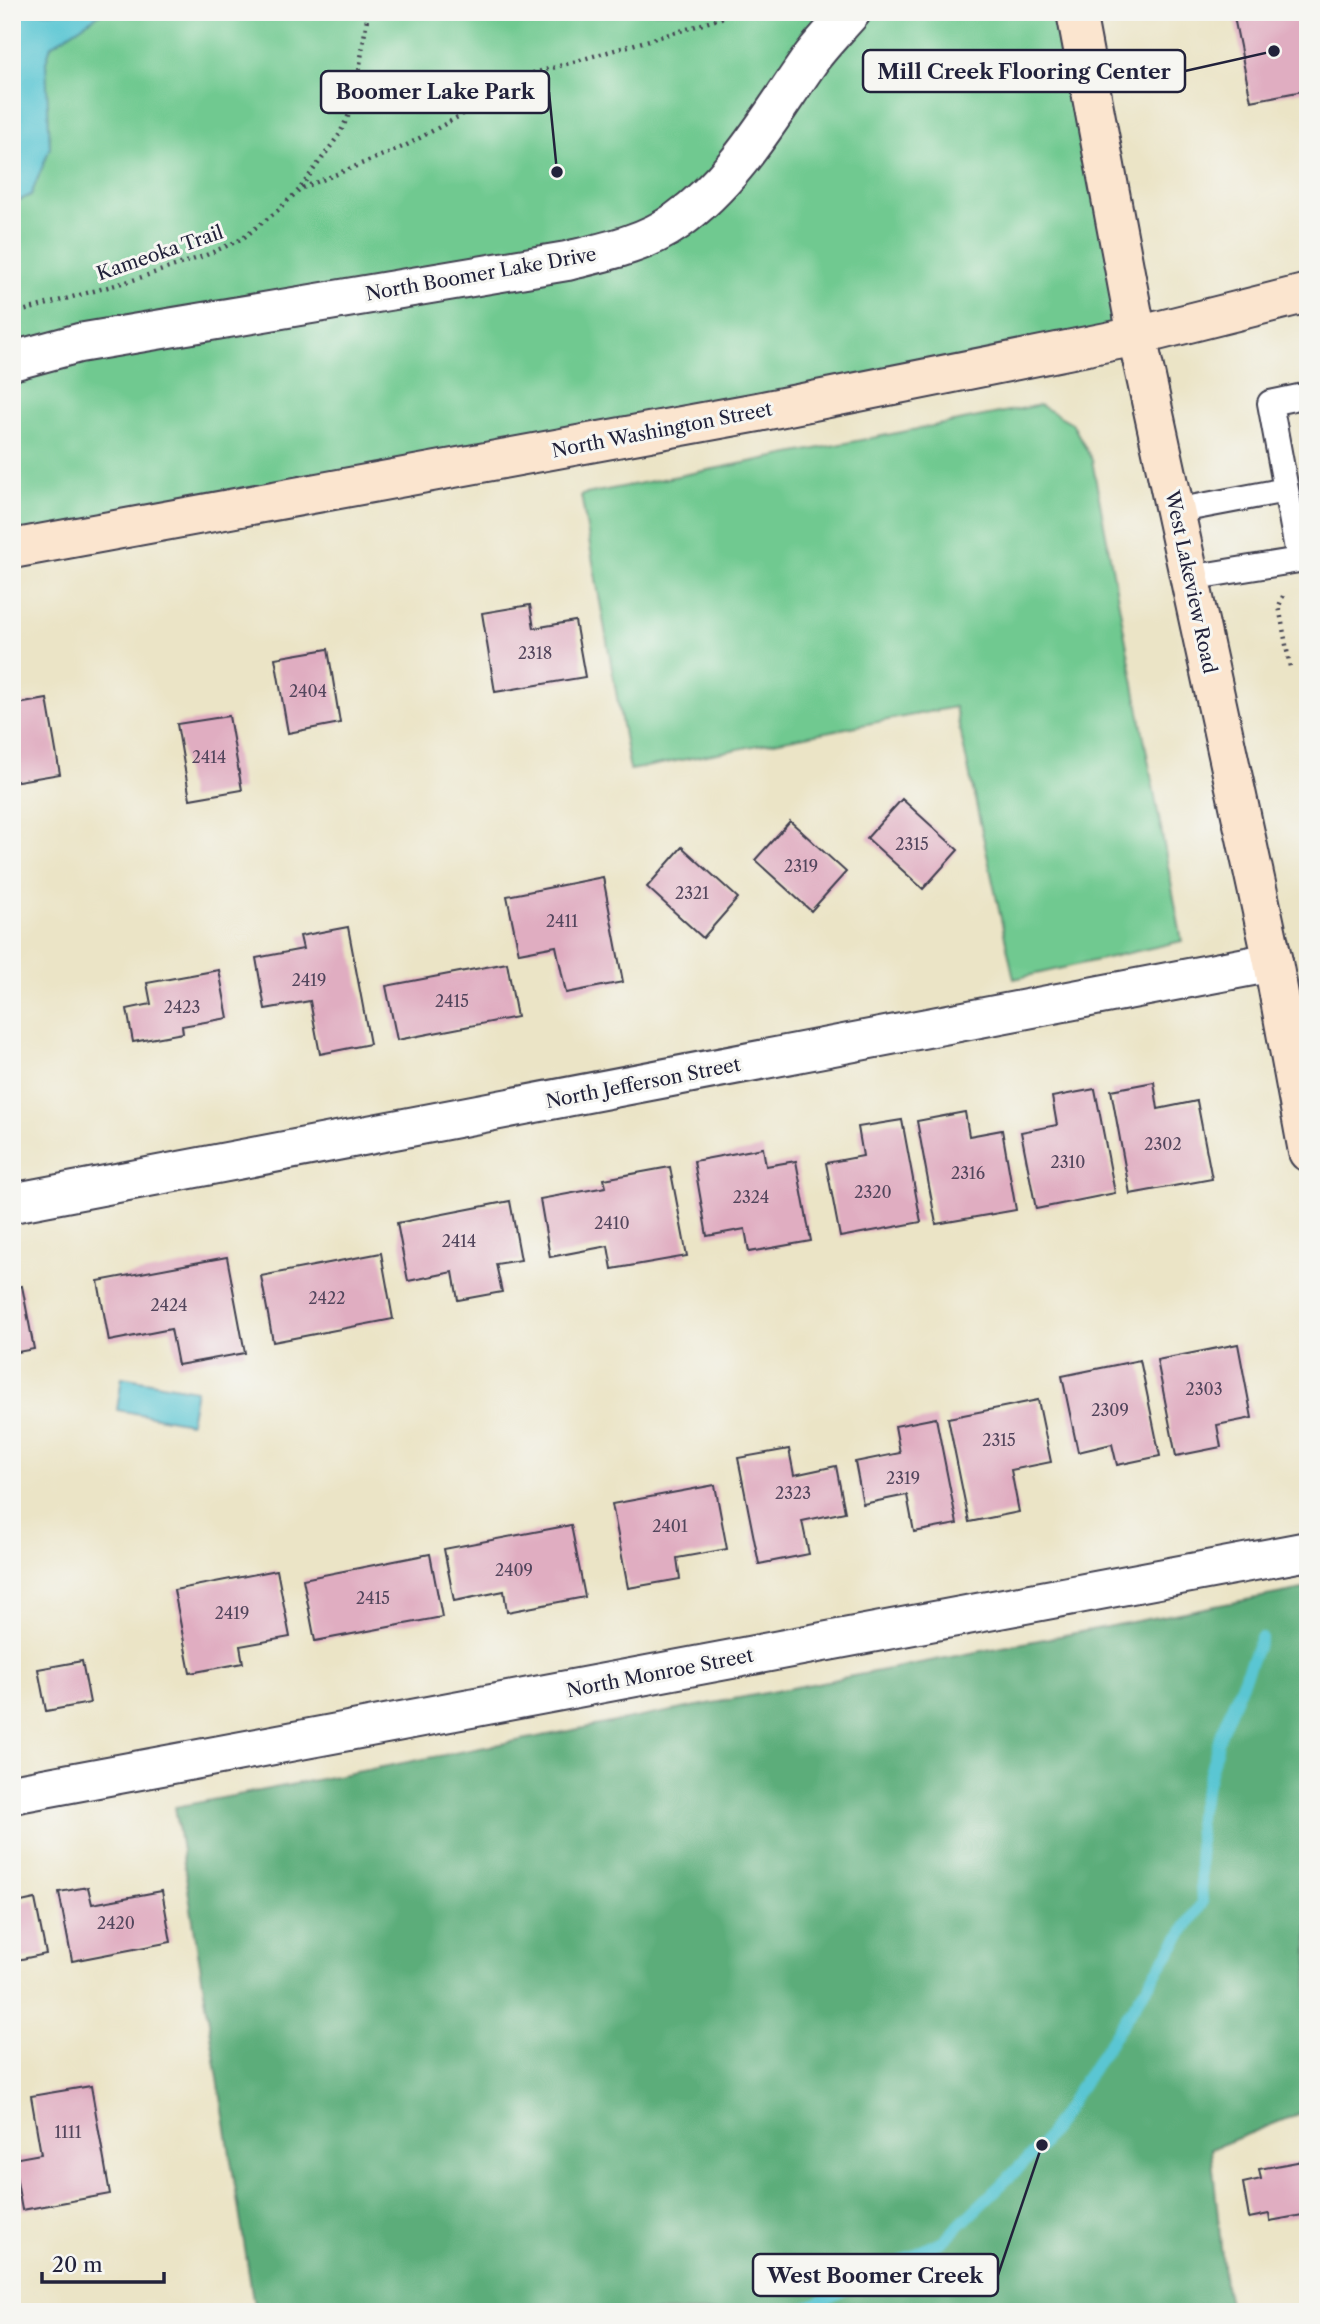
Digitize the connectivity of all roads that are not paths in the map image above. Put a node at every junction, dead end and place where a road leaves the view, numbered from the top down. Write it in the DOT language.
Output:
graph roads {
  1 [pos="851,12"];
  2 [pos="1076,12"];
  3 [pos="1308,293"];
  4 [pos="1137,336"];
  5 [pos="12,361"];
  6 [pos="1308,396"];
  7 [pos="1286,491"];
  8 [pos="1175,511"];
  9 [pos="12,549"];
  10 [pos="1189,578"];
  11 [pos="1273,962"];
  12 [pos="1308,1152"];
  13 [pos="12,1203"];
  14 [pos="1308,1551"];
  15 [pos="12,1794"];
  1 -- 5 [label="street, North Boomer Lake Drive"];
  2 -- 4 [label="main road, West Lakeview Road"];
  3 -- 4 [label="main road, North Washington Street"];
  4 -- 8 [label="main road, West Lakeview Road"];
  4 -- 9 [label="main road, North Washington Street"];
  6 -- 7 [label="lane"];
  7 -- 8 [label="lane"];
  7 -- 10 [label="lane"];
  8 -- 10 [label="main road, West Lakeview Road"];
  10 -- 11 [label="main road, West Lakeview Road"];
  11 -- 12 [label="main road, West Lakeview Road"];
  11 -- 13 [label="street, North Jefferson Street"];
  14 -- 15 [label="street, North Monroe Street"];
}
